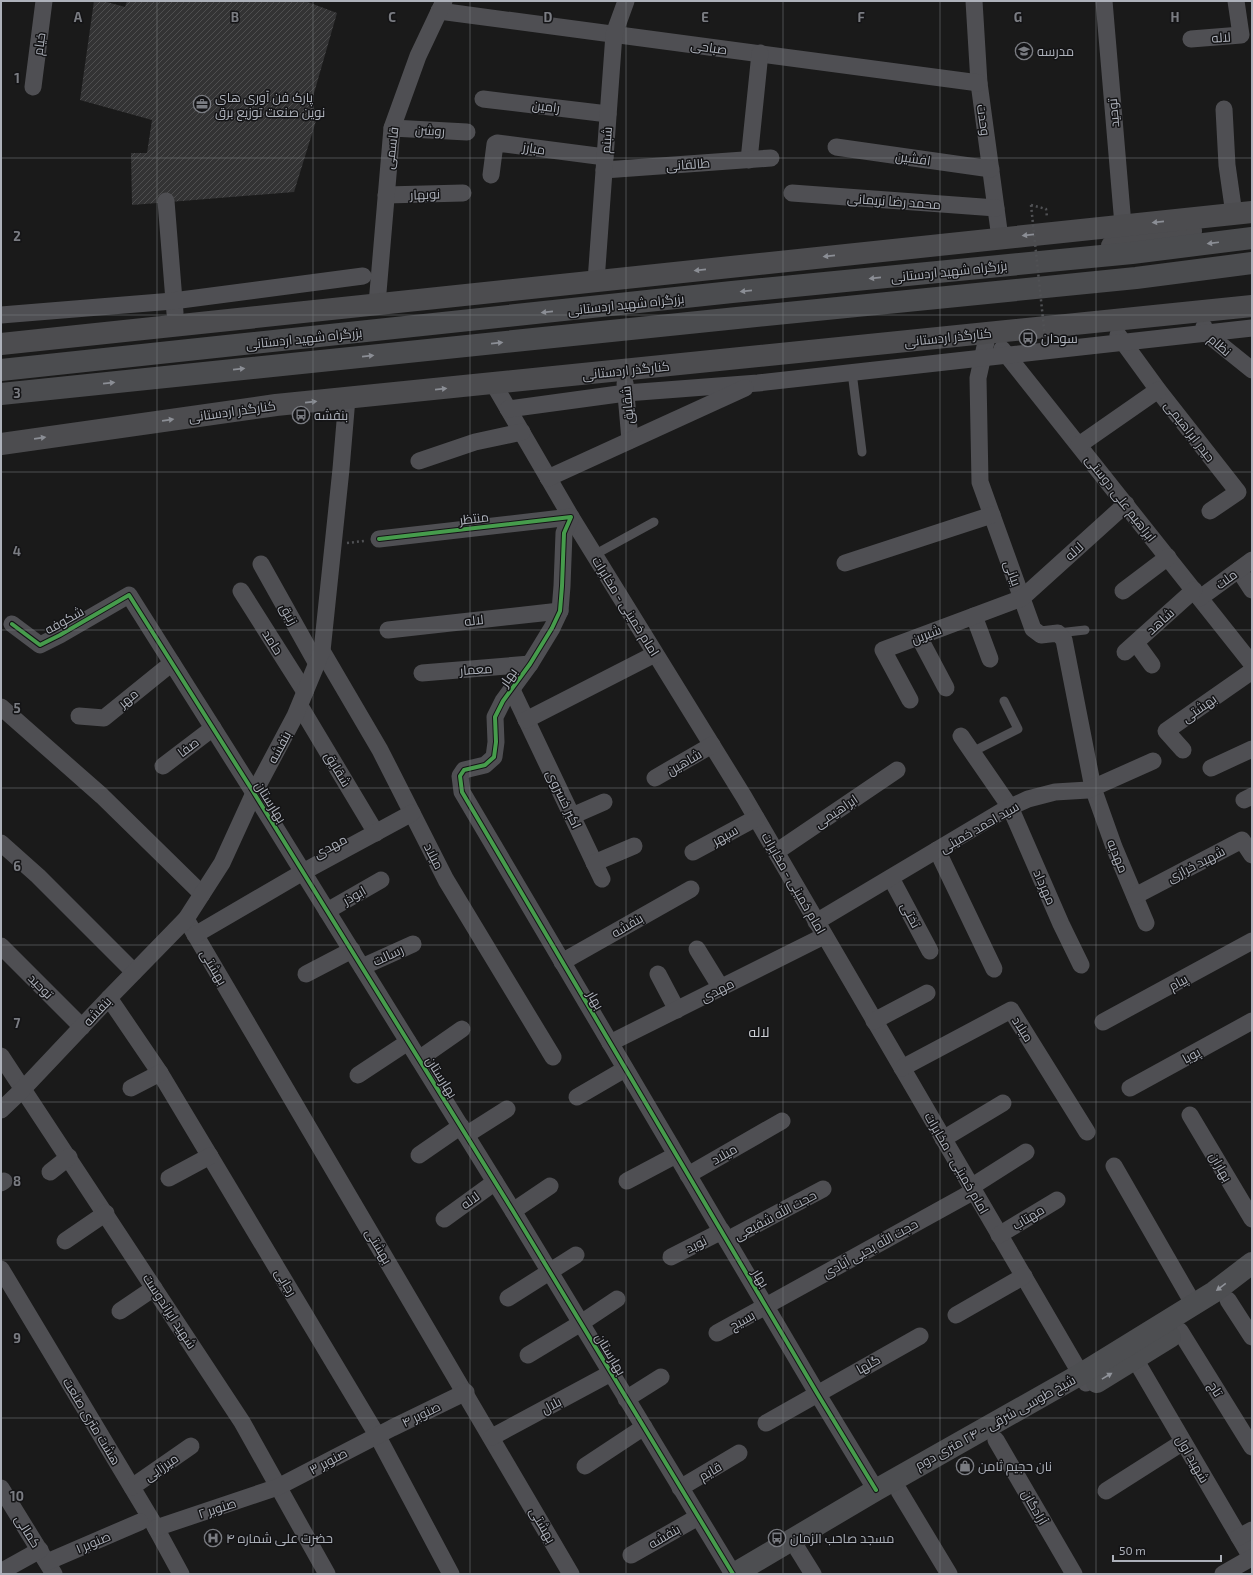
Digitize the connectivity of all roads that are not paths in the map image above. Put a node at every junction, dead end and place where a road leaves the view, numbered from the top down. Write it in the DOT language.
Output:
graph roads {
  1 [pos="44,1"];
  2 [pos="626,1"];
  3 [pos="974,1"];
  4 [pos="1104,1"];
  5 [pos="1236,1"];
  6 [pos="442,6"];
  7 [pos="614,34"];
  8 [pos="1191,39"];
  9 [pos="760,53"];
  10 [pos="979,82"];
  11 [pos="33,87"];
  12 [pos="483,99"];
  13 [pos="1224,109"];
  14 [pos="608,114"];
  15 [pos="392,128"];
  16 [pos="467,132"];
  17 [pos="836,147"];
  18 [pos="771,158"];
  19 [pos="749,160"];
  20 [pos="604,163"];
  21 [pos="991,169"];
  22 [pos="491,175"];
  23 [pos="463,193"];
  24 [pos="792,193"];
  25 [pos="386,195"];
  26 [pos="166,201"];
  27 [pos="996,208"];
  28 [pos="1243,213"];
  29 [pos="1123,226"];
  30 [pos="1000,238"];
  31 [pos="1252,238"];
  32 [pos="1252,263"];
  33 [pos="1020,264"];
  34 [pos="363,276"];
  35 [pos="596,281"];
  36 [pos="173,301"];
  37 [pos="376,304"];
  38 [pos="1252,306"];
  39 [pos="1199,312"];
  40 [pos="1,315"];
  41 [pos="1107,321"];
  42 [pos="176,325"];
  43 [pos="1252,328"];
  44 [pos="363,332"];
  45 [pos="988,333"];
  46 [pos="1206,333"];
  47 [pos="1124,342"];
  48 [pos="1,344"];
  49 [pos="844,348"];
  50 [pos="1,355"];
  51 [pos="1007,355"];
  52 [pos="982,358"];
  53 [pos="1,370"];
  54 [pos="624,370"];
  55 [pos="1252,370"];
  56 [pos="852,372"];
  57 [pos="493,383"];
  58 [pos="758,383"];
  59 [pos="77,386"];
  60 [pos="1158,390"];
  61 [pos="626,393"];
  62 [pos="1,394"];
  63 [pos="347,398"];
  64 [pos="1,401"];
  65 [pos="508,409"];
  66 [pos="522,432"];
  67 [pos="630,440"];
  68 [pos="1,444"];
  69 [pos="1079,445"];
  70 [pos="862,452"];
  71 [pos="419,461"];
  72 [pos="548,478"];
  73 [pos="1126,504"];
  74 [pos="1210,511"];
  75 [pos="992,515"];
  76 [pos="571,517"];
  77 [pos="654,522"];
  78 [pos="379,539"];
  79 [pos="594,555"];
  80 [pos="1168,557"];
  81 [pos="261,564"];
  82 [pos="845,564"];
  83 [pos="1245,565"];
  84 [pos="1252,590"];
  85 [pos="241,591"];
  86 [pos="1123,591"];
  87 [pos="1197,594"];
  88 [pos="128,595"];
  89 [pos="1022,598"];
  90 [pos="560,611"];
  91 [pos="974,616"];
  92 [pos="12,624"];
  93 [pos="388,630"];
  94 [pos="1085,630"];
  95 [pos="1058,633"];
  96 [pos="919,637"];
  97 [pos="655,654"];
  98 [pos="319,658"];
  99 [pos="990,659"];
  100 [pos="172,663"];
  101 [pos="530,664"];
  102 [pos="1252,664"];
  103 [pos="1152,665"];
  104 [pos="1252,671"];
  105 [pos="422,673"];
  106 [pos="946,688"];
  107 [pos="512,690"];
  108 [pos="302,699"];
  109 [pos="910,700"];
  110 [pos="1004,701"];
  111 [pos="1,707"];
  112 [pos="79,716"];
  113 [pos="526,720"];
  114 [pos="213,728"];
  115 [pos="961,736"];
  116 [pos="712,745"];
  117 [pos="1252,749"];
  118 [pos="1183,750"];
  119 [pos="972,752"];
  120 [pos="1153,761"];
  121 [pos="163,766"];
  122 [pos="1210,768"];
  123 [pos="897,770"];
  124 [pos="655,778"];
  125 [pos="1093,788"];
  126 [pos="254,793"];
  127 [pos="604,802"];
  128 [pos="1010,807"];
  129 [pos="412,813"];
  130 [pos="572,816"];
  131 [pos="756,818"];
  132 [pos="376,833"];
  133 [pos="1,843"];
  134 [pos="634,846"];
  135 [pos="937,850"];
  136 [pos="694,852"];
  137 [pos="776,852"];
  138 [pos="1252,855"];
  139 [pos="594,863"];
  140 [pos="303,872"];
  141 [pos="891,878"];
  142 [pos="602,879"];
  143 [pos="381,880"];
  144 [pos="691,889"];
  145 [pos="202,894"];
  146 [pos="1134,896"];
  147 [pos="327,911"];
  148 [pos="186,919"];
  149 [pos="1146,923"];
  150 [pos="820,929"];
  151 [pos="195,935"];
  152 [pos="1252,941"];
  153 [pos="413,944"];
  154 [pos="1,946"];
  155 [pos="697,949"];
  156 [pos="352,950"];
  157 [pos="930,951"];
  158 [pos="562,962"];
  159 [pos="1081,965"];
  160 [pos="362,967"];
  161 [pos="994,969"];
  162 [pos="134,972"];
  163 [pos="306,974"];
  164 [pos="658,974"];
  165 [pos="721,988"];
  166 [pos="927,993"];
  167 [pos="109,998"];
  168 [pos="677,1010"];
  169 [pos="874,1021"];
  170 [pos="1252,1021"];
  171 [pos="1103,1022"];
  172 [pos="82,1027"];
  173 [pos="462,1029"];
  174 [pos="408,1042"];
  175 [pos="610,1044"];
  176 [pos="1,1056"];
  177 [pos="553,1057"];
  178 [pos="419,1059"];
  179 [pos="902,1068"];
  180 [pos="625,1069"];
  181 [pos="160,1073"];
  182 [pos="358,1075"];
  183 [pos="131,1088"];
  184 [pos="1130,1088"];
  185 [pos="23,1089"];
  186 [pos="577,1097"];
  187 [pos="1003,1103"];
  188 [pos="507,1109"];
  189 [pos="1,1110"];
  190 [pos="1190,1115"];
  191 [pos="782,1121"];
  192 [pos="463,1131"];
  193 [pos="1087,1132"];
  194 [pos="944,1139"];
  195 [pos="1026,1152"];
  196 [pos="419,1155"];
  197 [pos="676,1155"];
  198 [pos="210,1156"];
  199 [pos="69,1158"];
  200 [pos="1114,1166"];
  201 [pos="50,1172"];
  202 [pos="688,1175"];
  203 [pos="169,1178"];
  204 [pos="627,1181"];
  205 [pos="495,1182"];
  206 [pos="550,1186"];
  207 [pos="823,1189"];
  208 [pos="973,1189"];
  209 [pos="1057,1200"];
  210 [pos="513,1211"];
  211 [pos="106,1213"];
  212 [pos="444,1219"];
  213 [pos="1252,1220"];
  214 [pos="1000,1235"];
  215 [pos="724,1236"];
  216 [pos="66,1241"];
  217 [pos="576,1256"];
  218 [pos="671,1257"];
  219 [pos="1252,1263"];
  220 [pos="1,1269"];
  221 [pos="550,1272"];
  222 [pos="1024,1276"];
  223 [pos="1252,1282"];
  224 [pos="154,1288"];
  225 [pos="508,1298"];
  226 [pos="617,1299"];
  227 [pos="1228,1300"];
  228 [pos="1194,1305"];
  229 [pos="766,1306"];
  230 [pos="120,1311"];
  231 [pos="956,1314"];
  232 [pos="581,1323"];
  233 [pos="1180,1331"];
  234 [pos="717,1333"];
  235 [pos="920,1336"];
  236 [pos="1252,1337"];
  237 [pos="528,1355"];
  238 [pos="1135,1360"];
  239 [pos="611,1373"];
  240 [pos="661,1377"];
  241 [pos="1085,1381"];
  242 [pos="466,1392"];
  243 [pos="817,1393"];
  244 [pos="626,1399"];
  245 [pos="766,1423"];
  246 [pos="644,1427"];
  247 [pos="377,1436"];
  248 [pos="492,1437"];
  249 [pos="996,1440"];
  250 [pos="1183,1442"];
  251 [pos="191,1446"];
  252 [pos="1252,1447"];
  253 [pos="739,1453"];
  254 [pos="585,1466"];
  255 [pos="132,1487"];
  256 [pos="278,1487"];
  257 [pos="1,1488"];
  258 [pos="680,1488"];
  259 [pos="876,1490"];
  260 [pos="899,1491"];
  261 [pos="1106,1491"];
  262 [pos="698,1517"];
  263 [pos="140,1522"];
  264 [pos="156,1528"];
  265 [pos="1246,1533"];
  266 [pos="798,1550"];
  267 [pos="631,1555"];
  268 [pos="1252,1558"];
  269 [pos="47,1562"];
  270 [pos="4,1570"];
  271 [pos="181,1574"];
  272 [pos="327,1574"];
  273 [pos="451,1574"];
  274 [pos="572,1574"];
  275 [pos="733,1574"];
  276 [pos="757,1574"];
  277 [pos="813,1574"];
  278 [pos="949,1574"];
  279 [pos="1074,1574"];
  280 [pos="1223,1574"];
  1 -- 11 [label="street, خیام"];
  2 -- 7 [label="street, شبنم"];
  3 -- 10 [label="street, وحدت"];
  4 -- 29 [label="street, توحید"];
  5 -- 8 [label="street, لاله"];
  6 -- 7 [label="street, صباحی"];
  6 -- 15 [label="street, قاسمی"];
  7 -- 9 [label="street, صباحی"];
  7 -- 14 [label="street, شبنم"];
  9 -- 10 [label="street, صباحی"];
  9 -- 19 [label="street"];
  10 -- 21 [label="street, وحدت"];
  12 -- 14 [label="street, رامین"];
  13 -- 28 [label="street"];
  14 -- 20 [label="street, شبنم"];
  15 -- 16 [label="street, روشن"];
  15 -- 25 [label="street, قاسمی"];
  17 -- 21 [label="street, افشین"];
  18 -- 19 [label="street, طالقانی"];
  19 -- 20 [label="street, طالقانی"];
  20 -- 22 [label="street, مبارز"];
  20 -- 35 [label="street, شبنم"];
  21 -- 27 [label="street, وحدت"];
  23 -- 25 [label="street, نوبهار"];
  24 -- 27 [label="street, محمد رضا نریمانی"];
  25 -- 37 [label="street, قاسمی"];
  26 -- 36 [label="street"];
  27 -- 30 [label="street, وحدت"];
  28 -- 29 [label="main road, one-way"];
  28 -- 33 [label="main road"];
  29 -- 30 [label="main road, one-way"];
  30 -- 35 [label="main road, one-way"];
  31 -- 33 [label="highway, بزرگراه شهید اردستانی, one-way"];
  59 -- 32 [label="highway, بزرگراه شهید اردستانی, one-way"];
  33 -- 44 [label="highway, بزرگراه شهید اردستانی, one-way"];
  34 -- 36 [label="street"];
  35 -- 37 [label="main road"];
  36 -- 40 [label="street"];
  36 -- 42 [label="street"];
  37 -- 42 [label="main road"];
  38 -- 39 [label="main road, کنارگذر اردستانی"];
  39 -- 41 [label="main road, کنارگذر اردستانی"];
  39 -- 46 [label="street, نظام"];
  41 -- 45 [label="main road, کنارگذر اردستانی"];
  41 -- 47 [label="street, حیدر ابراهیمی"];
  42 -- 48 [label="main road"];
  43 -- 46 [label="street"];
  44 -- 50 [label="highway"];
  44 -- 53 [label="highway, بزرگراه شهید اردستانی"];
  45 -- 49 [label="main road, کنارگذر اردستانی"];
  45 -- 51 [label="street, ابراهیم علی دوستی"];
  45 -- 52 [label="street, بیانی"];
  46 -- 47 [label="street"];
  46 -- 55 [label="street, نظام"];
  47 -- 51 [label="street"];
  47 -- 60 [label="street, حیدر ابراهیمی"];
  49 -- 54 [label="main road, کنارگذر اردستانی"];
  49 -- 56 [label="street"];
  51 -- 52 [label="street"];
  51 -- 69 [label="street, ابراهیم علی دوستی"];
  52 -- 56 [label="street"];
  52 -- 75 [label="street, بیانی"];
  54 -- 57 [label="main road, کنارگذر اردستانی"];
  54 -- 61 [label="street, شقایق"];
  56 -- 58 [label="street"];
  56 -- 70 [label="lane"];
  63 -- 57 [label="main road, کنارگذر اردستانی, one-way"];
  57 -- 65 [label="street, امام خمینی - مخابرات"];
  58 -- 61 [label="street"];
  58 -- 67 [label="street"];
  59 -- 62 [label="highway, بزرگراه شهید اردستانی"];
  59 -- 64 [label="highway"];
  60 -- 69 [label="street"];
  60 -- 74 [label="street, حیدر ابراهیمی"];
  61 -- 65 [label="street"];
  61 -- 67 [label="street, شقایق"];
  68 -- 63 [label="main road, کنارگذر اردستانی, one-way"];
  63 -- 98 [label="street, بنفشه"];
  65 -- 66 [label="street, امام خمینی - مخابرات"];
  66 -- 71 [label="street"];
  66 -- 72 [label="street, امام خمینی - مخابرات"];
  67 -- 72 [label="street"];
  69 -- 73 [label="street, ابراهیم علی دوستی"];
  72 -- 76 [label="street, امام خمینی - مخابرات"];
  73 -- 80 [label="street, ابراهیم علی دوستی"];
  73 -- 89 [label="street, لاله"];
  75 -- 82 [label="street"];
  75 -- 89 [label="street, بیانی"];
  76 -- 78 [label="street, منتظر"];
  76 -- 79 [label="street, امام خمینی - مخابرات"];
  76 -- 90 [label="street, بهار"];
  77 -- 79 [label="lane"];
  79 -- 97 [label="street, امام خمینی - مخابرات"];
  80 -- 86 [label="street"];
  80 -- 87 [label="street, ابراهیم علی دوستی"];
  81 -- 98 [label="street, زنبق"];
  83 -- 84 [label="street"];
  83 -- 87 [label="street, ملت"];
  85 -- 108 [label="street, حامد"];
  87 -- 102 [label="street, ابراهیم علی دوستی"];
  87 -- 103 [label="street, شاهد"];
  88 -- 92 [label="street, شکوفه"];
  88 -- 100 [label="street, بهارستان"];
  89 -- 91 [label="street, شیرین"];
  89 -- 95 [label="street, بیانی"];
  90 -- 93 [label="street, لاله"];
  90 -- 101 [label="street, بهار"];
  91 -- 96 [label="street, شیرین"];
  91 -- 99 [label="street"];
  94 -- 95 [label="lane"];
  95 -- 125 [label="street"];
  96 -- 106 [label="street"];
  96 -- 109 [label="street, شیرین"];
  97 -- 113 [label="street"];
  97 -- 116 [label="street, امام خمینی - مخابرات"];
  98 -- 108 [label="street, بنفشه"];
  98 -- 129 [label="street, میلاد"];
  100 -- 112 [label="street, مهر"];
  100 -- 114 [label="street, بهارستان"];
  101 -- 105 [label="street, معمار"];
  101 -- 107 [label="street, بهار"];
  104 -- 118 [label="street, بهشتی"];
  107 -- 113 [label="street, اکبر خسروی"];
  107 -- 158 [label="street, بهار"];
  108 -- 126 [label="street, بنفشه"];
  108 -- 132 [label="street, شقایق"];
  110 -- 119 [label="lane"];
  111 -- 145 [label="street"];
  113 -- 130 [label="street, اکبر خسروی"];
  114 -- 121 [label="street, صفا"];
  114 -- 126 [label="street, بهارستان"];
  115 -- 119 [label="street, مهرداد"];
  116 -- 124 [label="street, شاهین"];
  116 -- 131 [label="street, امام خمینی - مخابرات"];
  117 -- 122 [label="street"];
  119 -- 128 [label="street, مهرداد"];
  120 -- 125 [label="street, سید احمد خمینی"];
  123 -- 137 [label="street, ابراهیمی"];
  125 -- 128 [label="street, سید احمد خمینی"];
  125 -- 146 [label="street, مهدیه"];
  126 -- 140 [label="street, بهارستان"];
  126 -- 145 [label="street, بنفشه"];
  127 -- 130 [label="street"];
  128 -- 135 [label="street, سید احمد خمینی"];
  128 -- 159 [label="street, مهرداد"];
  129 -- 132 [label="street, مهدی"];
  129 -- 177 [label="street, میلاد"];
  130 -- 139 [label="street, اکبر خسروی"];
  131 -- 136 [label="street, سپهر"];
  131 -- 137 [label="street, امام خمینی - مخابرات"];
  132 -- 140 [label="street, مهدی"];
  133 -- 162 [label="street"];
  134 -- 139 [label="street"];
  135 -- 141 [label="street, سید احمد خمینی"];
  135 -- 161 [label="street"];
  137 -- 150 [label="street, امام خمینی - مخابرات"];
  138 -- 146 [label="street, شهید خرازی"];
  139 -- 142 [label="street, اکبر خسروی"];
  140 -- 147 [label="street, بهارستان"];
  140 -- 151 [label="street, مهدی"];
  141 -- 150 [label="street, سید احمد خمینی"];
  141 -- 157 [label="street, تختی"];
  143 -- 147 [label="street, ابوذر"];
  144 -- 158 [label="street, بنفشه"];
  145 -- 148 [label="street, بنفشه"];
  146 -- 149 [label="street, مهدیه"];
  147 -- 156 [label="street, بهارستان"];
  148 -- 151 [label="street, بهشتی"];
  148 -- 162 [label="street, بنفشه"];
  150 -- 165 [label="street, مهدی"];
  150 -- 169 [label="street, امام خمینی - مخابرات"];
  151 -- 242 [label="street, بهشتی"];
  152 -- 171 [label="street, پیام"];
  153 -- 160 [label="street, رسالت"];
  154 -- 172 [label="street, توحید"];
  155 -- 165 [label="street"];
  156 -- 160 [label="street, بهارستان"];
  156 -- 163 [label="street"];
  158 -- 175 [label="street, بهار"];
  160 -- 174 [label="street, بهارستان"];
  162 -- 167 [label="street, بنفشه"];
  164 -- 168 [label="street"];
  165 -- 168 [label="street, مهدی"];
  166 -- 169 [label="street"];
  167 -- 172 [label="street, بنفشه"];
  167 -- 181 [label="street, رجایی"];
  168 -- 175 [label="street, مهدی"];
  169 -- 179 [label="street, امام خمینی - مخابرات"];
  170 -- 184 [label="street, پویا"];
  172 -- 185 [label="street, بنفشه"];
  173 -- 178 [label="street"];
  174 -- 178 [label="street, بهارستان"];
  174 -- 182 [label="street"];
  175 -- 180 [label="street, بهار"];
  176 -- 185 [label="street, شهید ایراندوست"];
  178 -- 192 [label="street, بهارستان"];
  179 -- 193 [label="street, میلاد"];
  179 -- 194 [label="street, امام خمینی - مخابرات"];
  180 -- 186 [label="street"];
  180 -- 197 [label="street, بهار"];
  181 -- 183 [label="street"];
  181 -- 198 [label="street, رجایی"];
  185 -- 189 [label="street, بنفشه"];
  185 -- 199 [label="street, شهید ایراندوست"];
  187 -- 194 [label="street"];
  188 -- 192 [label="street"];
  190 -- 213 [label="street, بهاران"];
  191 -- 202 [label="street, میلاد"];
  192 -- 196 [label="street"];
  192 -- 205 [label="street, بهارستان"];
  194 -- 208 [label="street, امام خمینی - مخابرات"];
  195 -- 208 [label="street, حجت الله یحیی آبادی"];
  197 -- 202 [label="street, بهار"];
  197 -- 204 [label="street"];
  198 -- 203 [label="street"];
  198 -- 247 [label="street, رجایی"];
  199 -- 201 [label="street"];
  199 -- 211 [label="street, شهید ایراندوست"];
  200 -- 228 [label="street"];
  202 -- 215 [label="street, بهار"];
  205 -- 210 [label="street, بهارستان"];
  205 -- 212 [label="street, لاله"];
  206 -- 210 [label="street"];
  207 -- 215 [label="street, حجت الله شفیعی"];
  208 -- 214 [label="street, امام خمینی - مخابرات"];
  208 -- 229 [label="street, حجت الله یحیی آبادی"];
  209 -- 214 [label="street, مهتاب"];
  210 -- 221 [label="street, بهارستان"];
  211 -- 216 [label="street"];
  211 -- 224 [label="street, شهید ایراندوست"];
  214 -- 222 [label="street, امام خمینی - مخابرات"];
  215 -- 218 [label="street, نوید"];
  215 -- 229 [label="street, بهار"];
  217 -- 221 [label="street"];
  219 -- 228 [label="main road, شیخ طوسی شرقی - ۲۴ متری دوم, one-way"];
  220 -- 255 [label="street, هشت متری صنعت"];
  221 -- 225 [label="street"];
  221 -- 232 [label="street, بهارستان"];
  222 -- 231 [label="street"];
  222 -- 241 [label="street, امام خمینی - مخابرات"];
  223 -- 227 [label="main road, شیخ طوسی شرقی - ۲۴ متری دوم"];
  224 -- 230 [label="street"];
  224 -- 256 [label="street, شهید ایراندوست"];
  226 -- 232 [label="street"];
  227 -- 233 [label="main road, شیخ طوسی شرقی - ۲۴ متری دوم"];
  227 -- 236 [label="street"];
  228 -- 241 [label="main road, شیخ طوسی شرقی - ۲۴ متری دوم"];
  229 -- 234 [label="street, بسیج"];
  229 -- 243 [label="street, بهار"];
  232 -- 237 [label="street"];
  232 -- 239 [label="street, بهارستان"];
  233 -- 238 [label="main road, شیخ طوسی شرقی - ۲۴ متری دوم"];
  233 -- 252 [label="street, تاج"];
  235 -- 243 [label="street, گلها"];
  241 -- 238 [label="main road, شیخ طوسی شرقی - ۲۴ متری دوم, one-way"];
  238 -- 250 [label="street, شهید اول"];
  239 -- 244 [label="street, بهارستان"];
  239 -- 248 [label="street, بلال"];
  240 -- 244 [label="street"];
  241 -- 249 [label="main road, شیخ طوسی شرقی - ۲۴ متری دوم"];
  241 -- 259 [label="main road, شیخ طوسی شرقی - ۲۴ متری دوم"];
  242 -- 247 [label="street, صنوبر ۴"];
  242 -- 248 [label="street, بهشتی"];
  243 -- 245 [label="street, گلها"];
  243 -- 259 [label="street, بهار"];
  244 -- 246 [label="street, بهارستان"];
  246 -- 254 [label="street"];
  246 -- 258 [label="street, بهارستان"];
  247 -- 256 [label="street, صنوبر ۳"];
  247 -- 273 [label="street, رجایی"];
  248 -- 274 [label="street, بهشتی"];
  249 -- 260 [label="main road, شیخ طوسی شرقی - ۲۴ متری دوم"];
  249 -- 279 [label="street, آزادگان"];
  250 -- 261 [label="street"];
  250 -- 265 [label="street, شهید اول"];
  251 -- 255 [label="street, میرزایی"];
  253 -- 258 [label="street, قایم"];
  255 -- 264 [label="street, هشت متری صنعت"];
  256 -- 264 [label="street, صنوبر ۲"];
  256 -- 272 [label="street, شهید ایراندوست"];
  257 -- 269 [label="street, کمالی"];
  258 -- 262 [label="street, بهارستان"];
  259 -- 275 [label="main road, شیخ طوسی شرقی - ۲۴ متری دوم"];
  260 -- 266 [label="main road, شیخ طوسی شرقی - ۲۴ متری دوم"];
  260 -- 278 [label="street"];
  262 -- 267 [label="street, بنفشه"];
  262 -- 275 [label="street, بهارستان"];
  263 -- 269 [label="street, صنوبر ۱"];
  264 -- 271 [label="street, هشت متری صنعت"];
  265 -- 268 [label="street, شهید اول"];
  266 -- 276 [label="main road, شیخ طوسی شرقی - ۲۴ متری دوم"];
  266 -- 277 [label="street"];
  268 -- 280 [label="street"];
  269 -- 270 [label="street, صنوبر ۱"];
}
